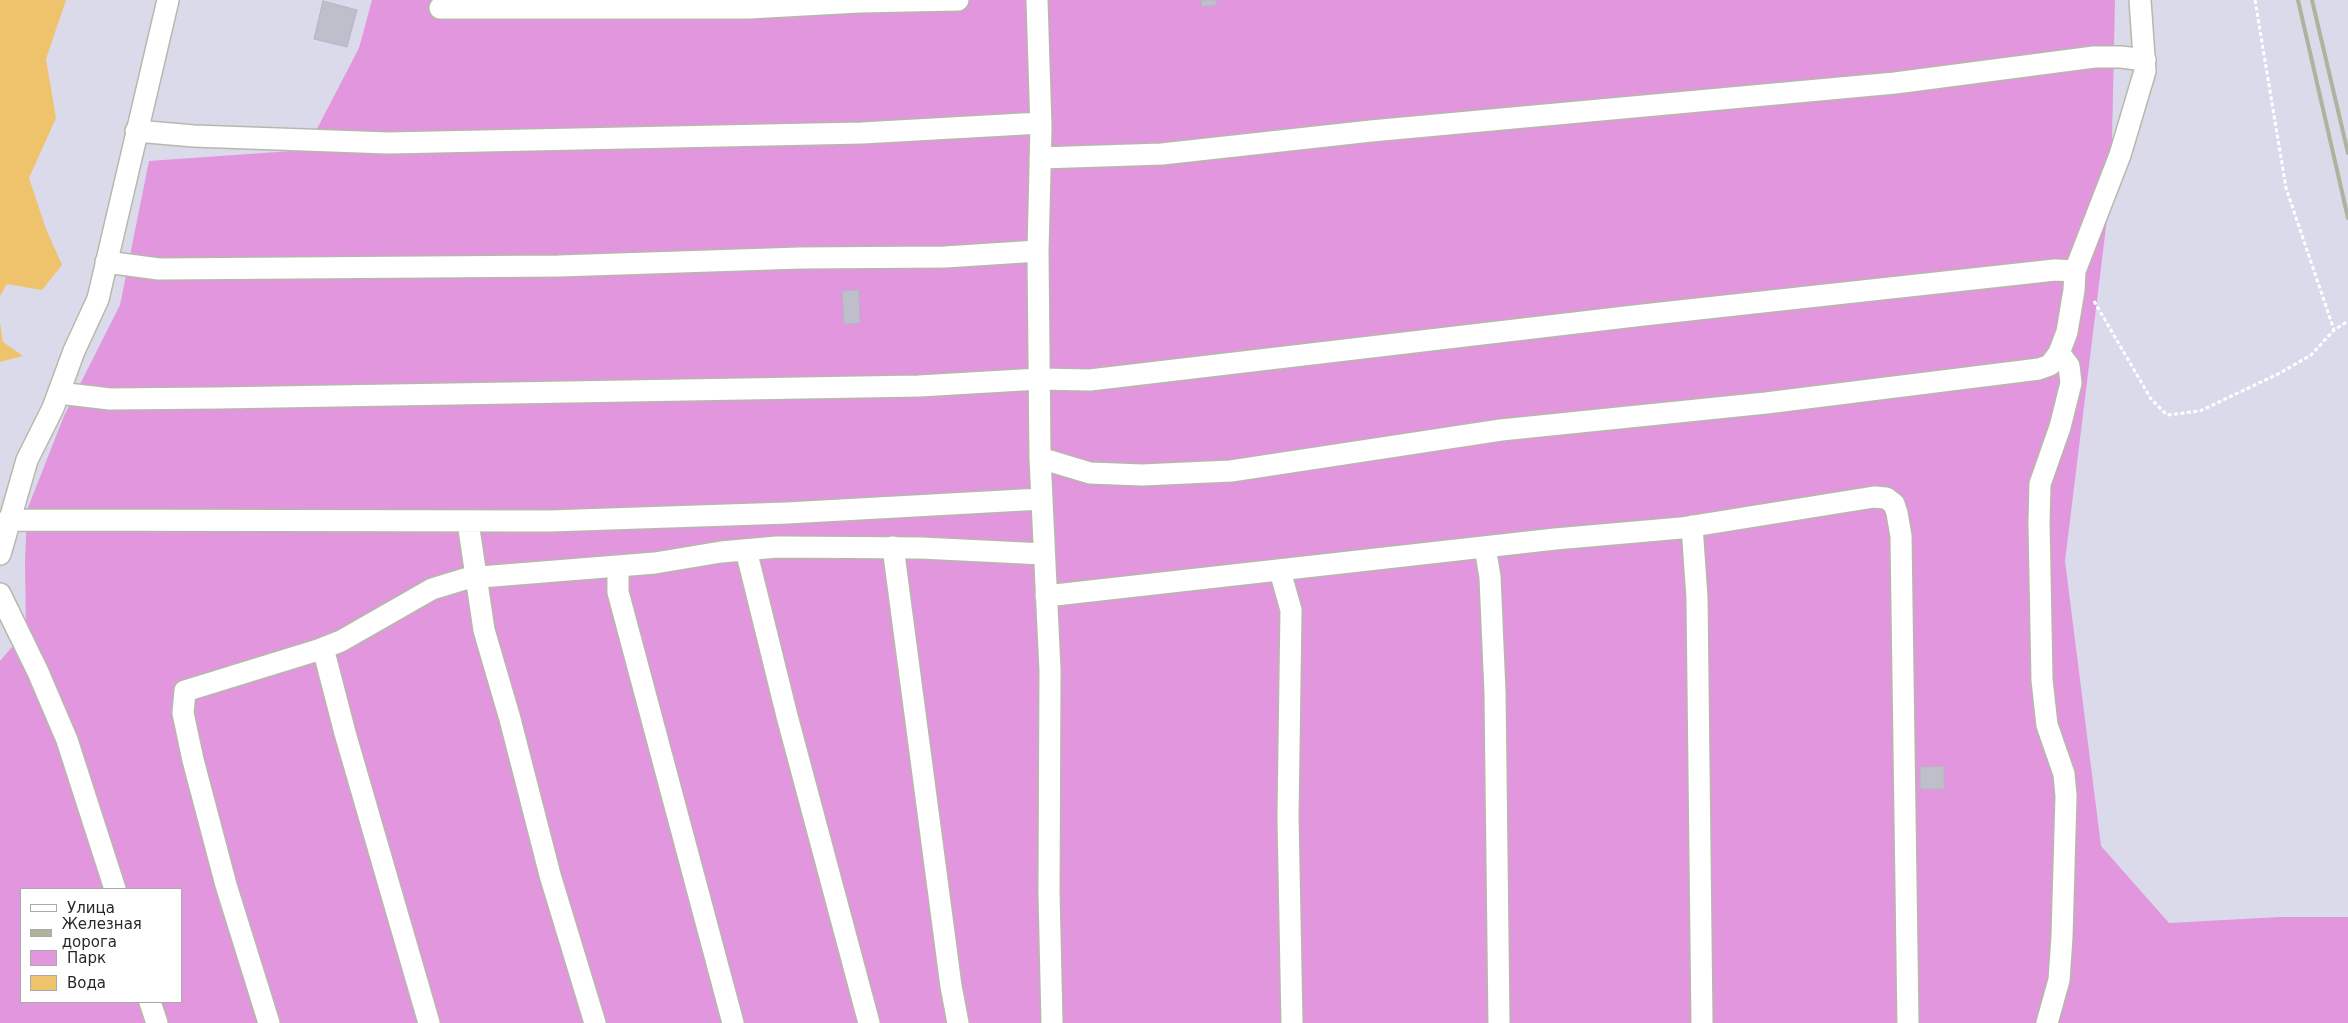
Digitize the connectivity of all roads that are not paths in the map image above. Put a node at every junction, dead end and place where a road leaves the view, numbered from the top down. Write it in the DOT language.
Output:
graph roads {
  1 [pos="168,0"];
  2 [pos="958,0"];
  3 [pos="1037,0"];
  4 [pos="2140,0"];
  5 [pos="440,8"];
  6 [pos="2145,60"];
  7 [pos="1041,123"];
  8 [pos="136,131"];
  9 [pos="1040,158"];
  10 [pos="1038,251"];
  11 [pos="106,262"];
  12 [pos="2075,271"];
  13 [pos="2059,352"];
  14 [pos="1039,379"];
  15 [pos="59,393"];
  16 [pos="1040,458"];
  17 [pos="1041,499"];
  18 [pos="8,520"];
  19 [pos="468,522"];
  20 [pos="1692,526"];
  21 [pos="893,547"];
  22 [pos="1485,547"];
  23 [pos="746,550"];
  24 [pos="0,554"];
  25 [pos="1044,554"];
  26 [pos="618,566"];
  27 [pos="1280,571"];
  28 [pos="478,577"];
  29 [pos="0,594"];
  30 [pos="1046,596"];
  31 [pos="323,648"];
  32 [pos="115,888"];
  33 [pos="150,1003"];
  34 [pos="157,1023"];
  35 [pos="269,1023"];
  36 [pos="429,1023"];
  37 [pos="595,1023"];
  38 [pos="732,1023"];
  39 [pos="869,1023"];
  40 [pos="958,1023"];
  41 [pos="1052,1023"];
  42 [pos="1292,1023"];
  43 [pos="1499,1023"];
  44 [pos="1702,1023"];
  45 [pos="1908,1023"];
  46 [pos="2047,1023"];
  1 -- 8 [label="street"];
  2 -- 5 [label="street"];
  3 -- 7 [label="street"];
  4 -- 6 [label="street"];
  6 -- 9 [label="street"];
  6 -- 12 [label="street"];
  7 -- 8 [label="street"];
  7 -- 9 [label="street"];
  8 -- 11 [label="street"];
  9 -- 10 [label="street"];
  10 -- 11 [label="street"];
  10 -- 14 [label="street"];
  11 -- 15 [label="street"];
  12 -- 13 [label="street"];
  12 -- 14 [label="street"];
  13 -- 16 [label="street"];
  13 -- 46 [label="street"];
  14 -- 15 [label="street"];
  14 -- 16 [label="street"];
  15 -- 18 [label="street"];
  16 -- 17 [label="street"];
  17 -- 19 [label="street"];
  17 -- 25 [label="street"];
  18 -- 19 [label="street"];
  18 -- 24 [label="street"];
  19 -- 28 [label="street"];
  20 -- 22 [label="street"];
  20 -- 44 [label="street"];
  20 -- 45 [label="street"];
  21 -- 23 [label="street"];
  21 -- 25 [label="street"];
  21 -- 40 [label="street"];
  22 -- 27 [label="street"];
  22 -- 43 [label="street"];
  23 -- 26 [label="street"];
  23 -- 39 [label="street"];
  25 -- 30 [label="street"];
  26 -- 28 [label="street"];
  26 -- 38 [label="street"];
  27 -- 30 [label="street"];
  27 -- 42 [label="street"];
  28 -- 31 [label="street"];
  28 -- 37 [label="street"];
  29 -- 32 [label="street"];
  30 -- 41 [label="street"];
  31 -- 35 [label="street"];
  31 -- 36 [label="street"];
  33 -- 34 [label="street"];
}
